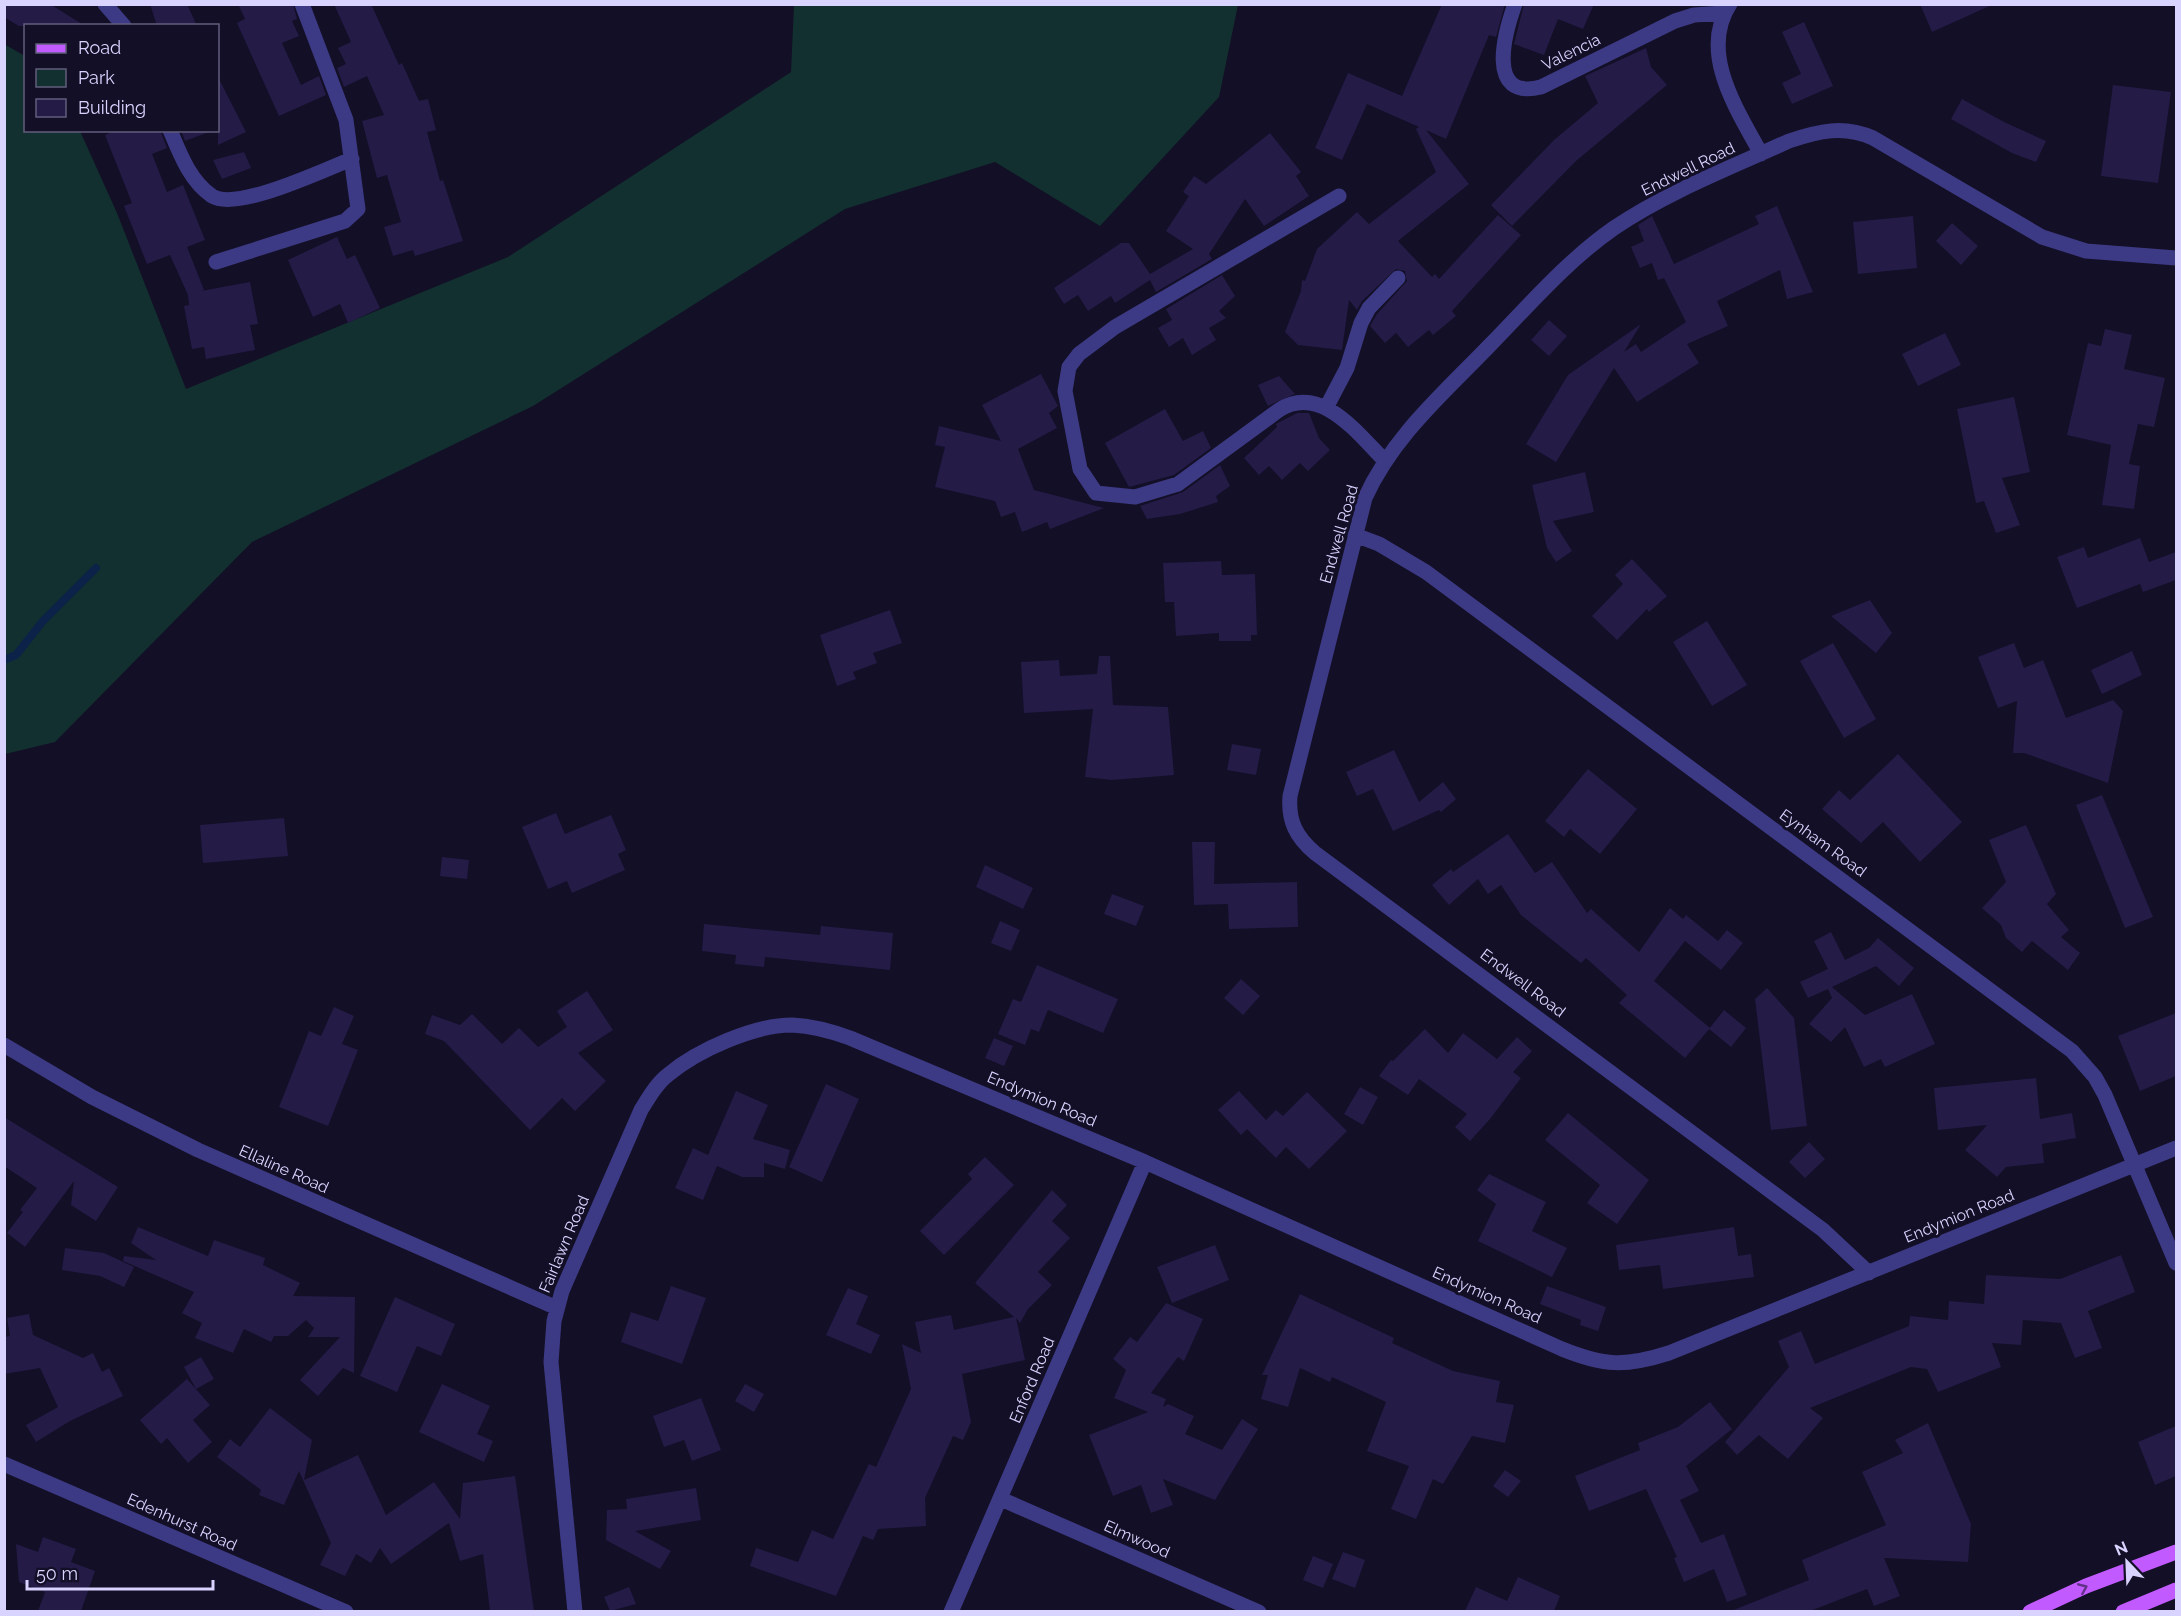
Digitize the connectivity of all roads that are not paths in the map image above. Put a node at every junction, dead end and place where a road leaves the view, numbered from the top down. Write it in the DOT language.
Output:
graph roads {
  1 [pos="105,4"];
  2 [pos="302,4"];
  3 [pos="1515,4"];
  4 [pos="1727,9"];
  5 [pos="122,24"];
  6 [pos="171,132"];
  7 [pos="1761,154"];
  8 [pos="352,159"];
  9 [pos="1339,196"];
  10 [pos="2176,258"];
  11 [pos="216,262"];
  12 [pos="1398,278"];
  13 [pos="1326,408"];
  14 [pos="1385,461"];
  15 [pos="1355,535"];
  16 [pos="789,1025"];
  17 [pos="4,1045"];
  18 [pos="2176,1148"];
  19 [pos="1145,1162"];
  20 [pos="2136,1162"];
  21 [pos="2176,1263"];
  22 [pos="1869,1273"];
  23 [pos="557,1308"];
  24 [pos="4,1464"];
  25 [pos="1001,1498"];
  26 [pos="2176,1552"];
  27 [pos="2176,1590"];
  28 [pos="346,1611"];
  29 [pos="575,1611"];
  30 [pos="951,1611"];
  31 [pos="1259,1611"];
  32 [pos="2030,1611"];
  33 [pos="2123,1611"];
  1 -- 5 [label="street"];
  2 -- 8 [label="street"];
  3 -- 4 [label="street, Valencia"];
  4 -- 7 [label="street"];
  6 -- 8 [label="street"];
  7 -- 10 [label="street, Endwell Road"];
  7 -- 14 [label="street, Endwell Road"];
  8 -- 11 [label="street"];
  9 -- 13 [label="street"];
  12 -- 13 [label="street"];
  13 -- 14 [label="street"];
  14 -- 15 [label="street, Endwell Road"];
  15 -- 20 [label="street, Eynham Road"];
  15 -- 22 [label="street, Endwell Road"];
  16 -- 19 [label="street, Endymion Road"];
  16 -- 23 [label="street, Fairlawn Road"];
  17 -- 23 [label="street, Ellaline Road"];
  18 -- 20 [label="street, Endymion Road"];
  19 -- 22 [label="street, Endymion Road"];
  19 -- 25 [label="street, Enford Road"];
  20 -- 21 [label="street, Eynham Road"];
  20 -- 22 [label="street, Endymion Road"];
  23 -- 29 [label="street, Fairlawn Road"];
  24 -- 28 [label="street, Edenhurst Road"];
  25 -- 30 [label="street, Enford Road"];
  25 -- 31 [label="street, Elmwood"];
  32 -- 26 [label="main road, one-way"];
  27 -- 33 [label="main road"];
}
